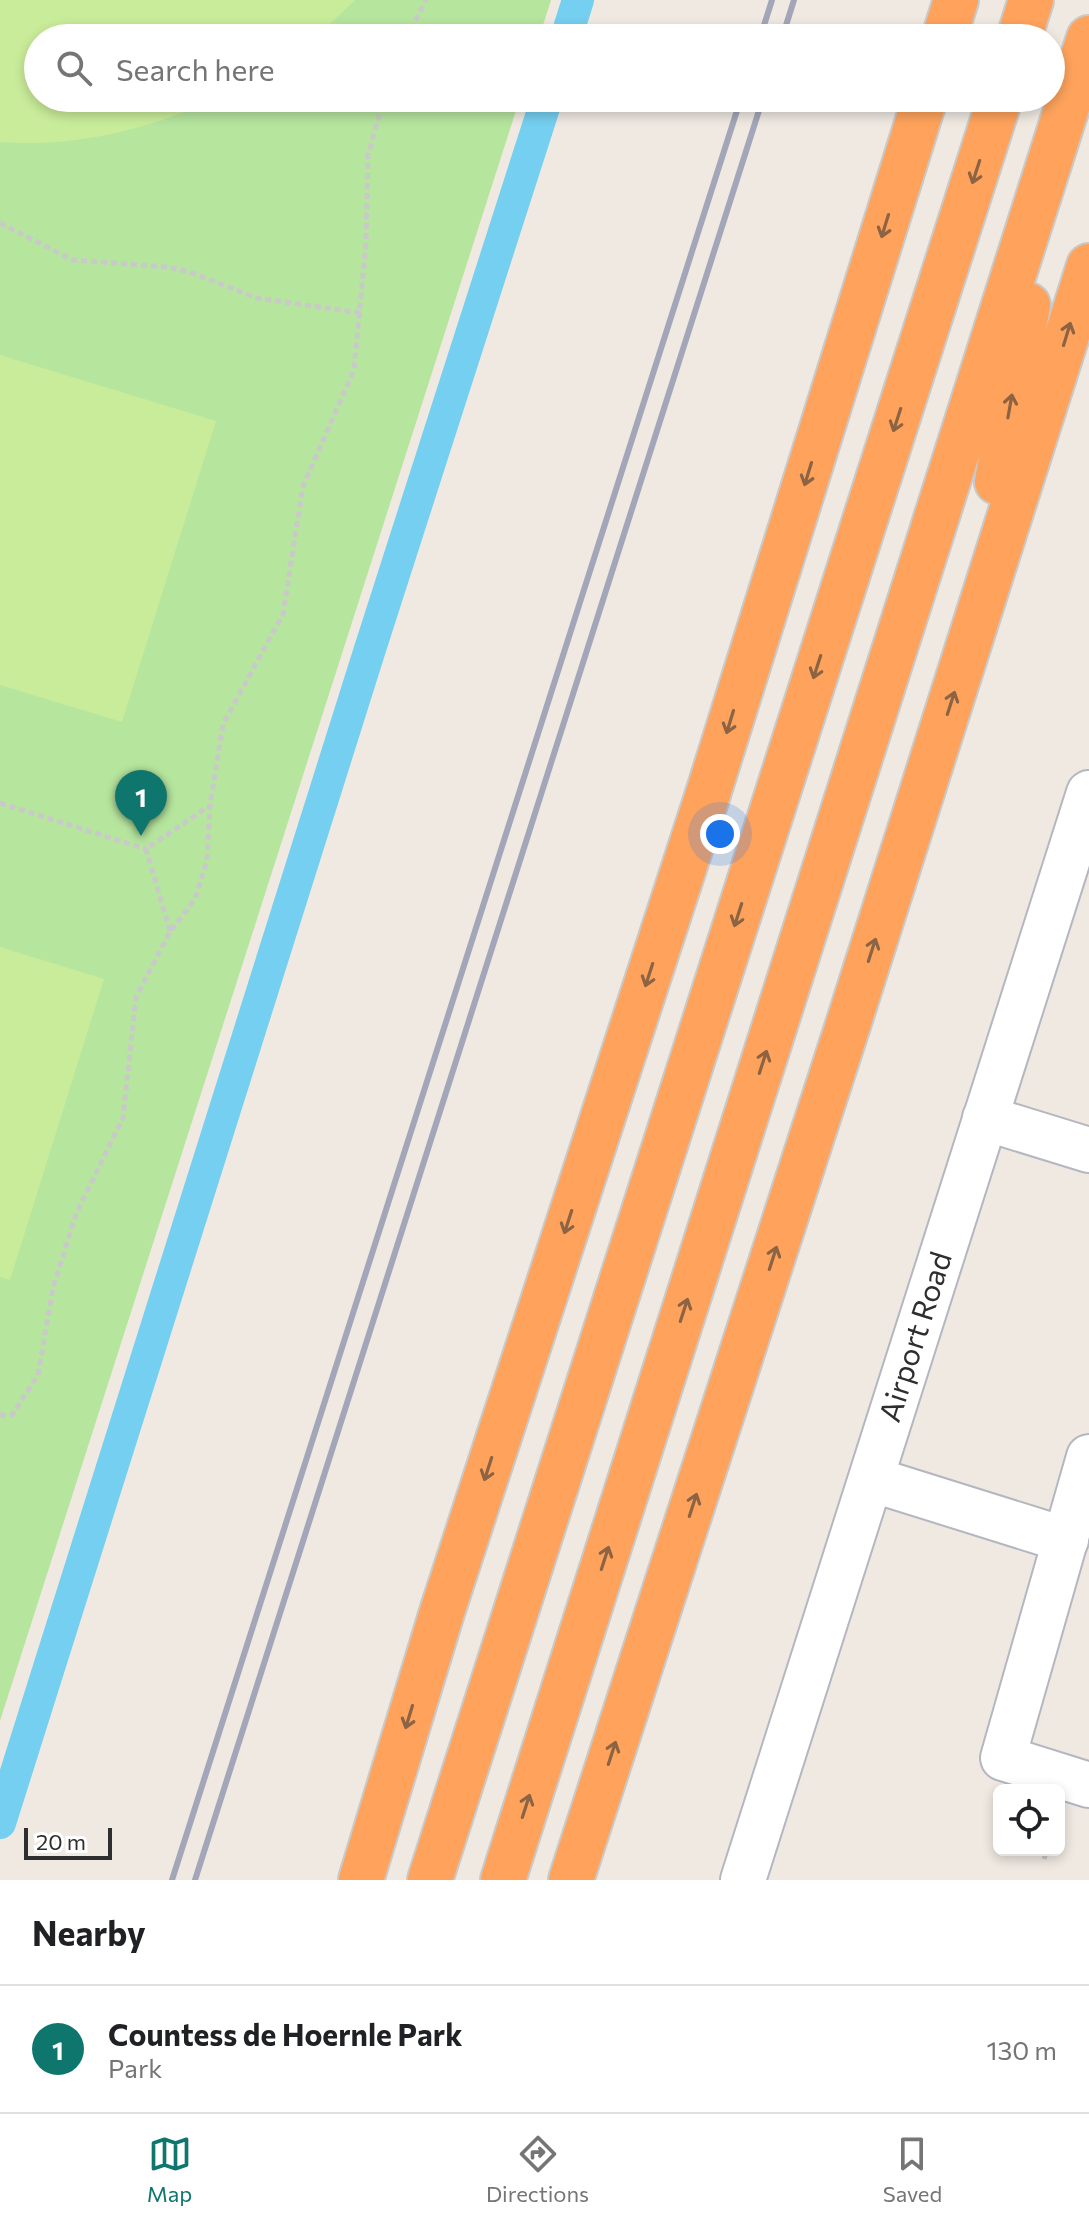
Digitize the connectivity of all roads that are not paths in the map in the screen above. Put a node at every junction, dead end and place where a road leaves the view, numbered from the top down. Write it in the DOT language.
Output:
graph roads {
  1 [pos="956,0"];
  2 [pos="1031,0"];
  3 [pos="948,24"];
  4 [pos="1023,24"];
  5 [pos="1089,38"];
  6 [pos="921,112"];
  7 [pos="996,112"];
  8 [pos="1056,141"];
  9 [pos="1089,266"];
  10 [pos="968,649"];
  11 [pos="1089,793"];
  12 [pos="985,1118"];
  13 [pos="1089,1150"];
  14 [pos="1089,1457"];
  15 [pos="871,1479"];
  16 [pos="1066,1540"];
  17 [pos="1089,1785"];
  18 [pos="361,1880"];
  19 [pos="430,1880"];
  20 [pos="503,1880"];
  21 [pos="571,1880"];
  22 [pos="743,1880"];
  1 -- 3 [label="highway"];
  2 -- 4 [label="highway"];
  5 -- 8 [label="highway"];
  6 -- 18 [label="highway, one-way"];
  7 -- 19 [label="highway, one-way"];
  10 -- 8 [label="highway, one-way"];
  20 -- 8 [label="highway, one-way"];
  10 -- 9 [label="highway, one-way"];
  21 -- 10 [label="highway, one-way"];
  11 -- 12 [label="street, Airport Road"];
  12 -- 13 [label="street"];
  12 -- 15 [label="street, Airport Road"];
  14 -- 16 [label="street"];
  15 -- 16 [label="street"];
  15 -- 22 [label="street, Airport Road"];
  16 -- 17 [label="street"];
}
